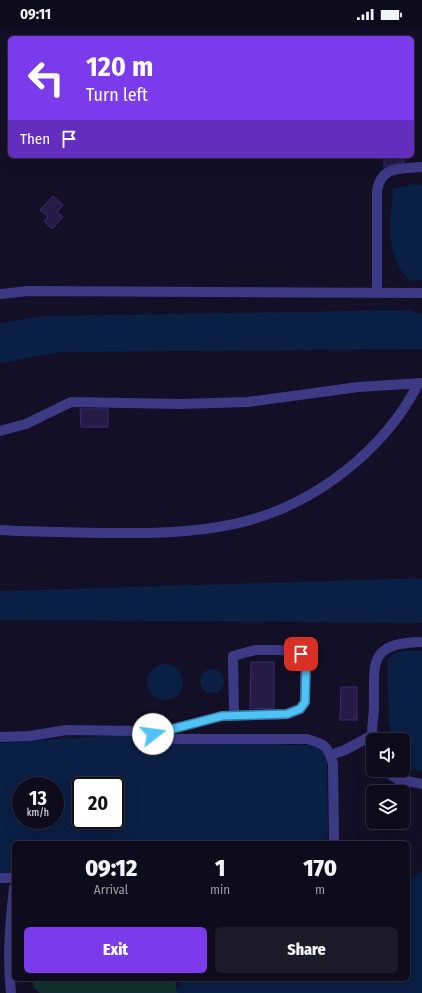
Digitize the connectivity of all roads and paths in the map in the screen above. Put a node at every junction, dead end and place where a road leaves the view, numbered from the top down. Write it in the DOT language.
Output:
graph roads {
  1 [pos="422,167"];
  2 [pos="377,293"];
  3 [pos="422,293"];
  4 [pos="0,294"];
  5 [pos="420,384"];
  6 [pos="0,431"];
  7 [pos="0,530"];
  8 [pos="422,642"];
  9 [pos="234,716"];
  10 [pos="373,733"];
  11 [pos="153,734"];
  12 [pos="0,737"];
  13 [pos="366,743"];
  14 [pos="331,755"];
  15 [pos="394,777"];
  16 [pos="422,784"];
  17 [pos="334,841"];
  18 [pos="0,878"];
  19 [pos="12,878"];
  20 [pos="12,905"];
  21 [pos="11,993"];
  1 -- 2 [label="lane"];
  2 -- 3 [label="lane"];
  2 -- 4 [label="lane"];
  5 -- 6 [label="lane"];
  5 -- 7 [label="lane"];
  8 -- 10 [label="lane"];
  9 -- 9 [label="lane"];
  9 -- 11 [label="lane"];
  11 -- 12 [label="lane"];
  11 -- 14 [label="lane"];
  13 -- 14 [label="lane"];
  14 -- 17 [label="lane"];
  15 -- 16 [label="lane"];
  18 -- 19 [label="lane"];
  20 -- 21 [label="lane"];
}
